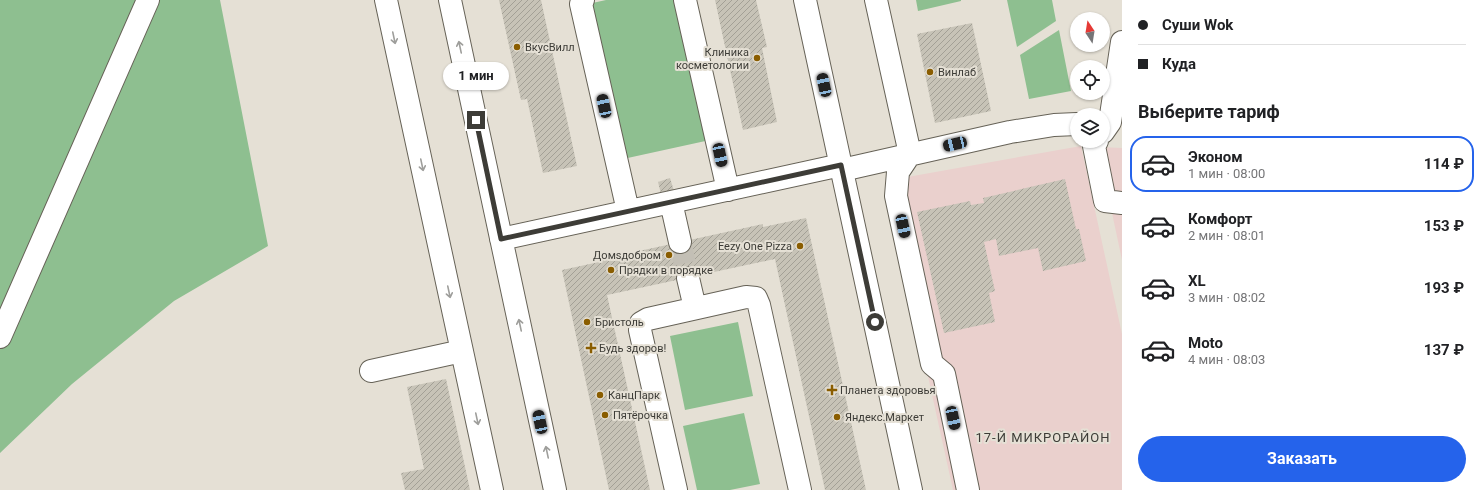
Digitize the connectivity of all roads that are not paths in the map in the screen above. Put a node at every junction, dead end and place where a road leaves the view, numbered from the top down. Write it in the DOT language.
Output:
graph roads {
  1 [pos="148,0"];
  2 [pos="386,0"];
  3 [pos="450,0"];
  4 [pos="583,0"];
  5 [pos="686,0"];
  6 [pos="805,0"];
  7 [pos="876,0"];
  8 [pos="1122,42"];
  9 [pos="1110,119"];
  10 [pos="1070,124"];
  11 [pos="1094,148"];
  12 [pos="910,154"];
  13 [pos="842,167"];
  14 [pos="728,190"];
  15 [pos="671,202"];
  16 [pos="1122,203"];
  17 [pos="628,211"];
  18 [pos="501,239"];
  19 [pos="680,242"];
  20 [pos="688,278"];
  21 [pos="695,308"];
  22 [pos="0,337"];
  23 [pos="462,351"];
  24 [pos="371,371"];
  25 [pos="492,490"];
  26 [pos="555,490"];
  27 [pos="676,490"];
  28 [pos="800,490"];
  29 [pos="911,490"];
  30 [pos="968,490"];
  1 -- 22 [label="street"];
  2 -- 23 [label="street, one-way"];
  18 -- 3 [label="street, one-way"];
  4 -- 17 [label="street"];
  5 -- 14 [label="street"];
  6 -- 13 [label="street"];
  7 -- 12 [label="street"];
  8 -- 9 [label="street"];
  10 -- 12 [label="street"];
  11 -- 16 [label="street"];
  12 -- 13 [label="street"];
  12 -- 30 [label="street"];
  13 -- 14 [label="street"];
  13 -- 29 [label="street"];
  14 -- 15 [label="street"];
  15 -- 17 [label="street"];
  15 -- 19 [label="street"];
  17 -- 18 [label="street"];
  26 -- 18 [label="street, one-way"];
  20 -- 21 [label="street"];
  21 -- 27 [label="street"];
  21 -- 28 [label="street"];
  23 -- 24 [label="street"];
  23 -- 25 [label="street, one-way"];
}
